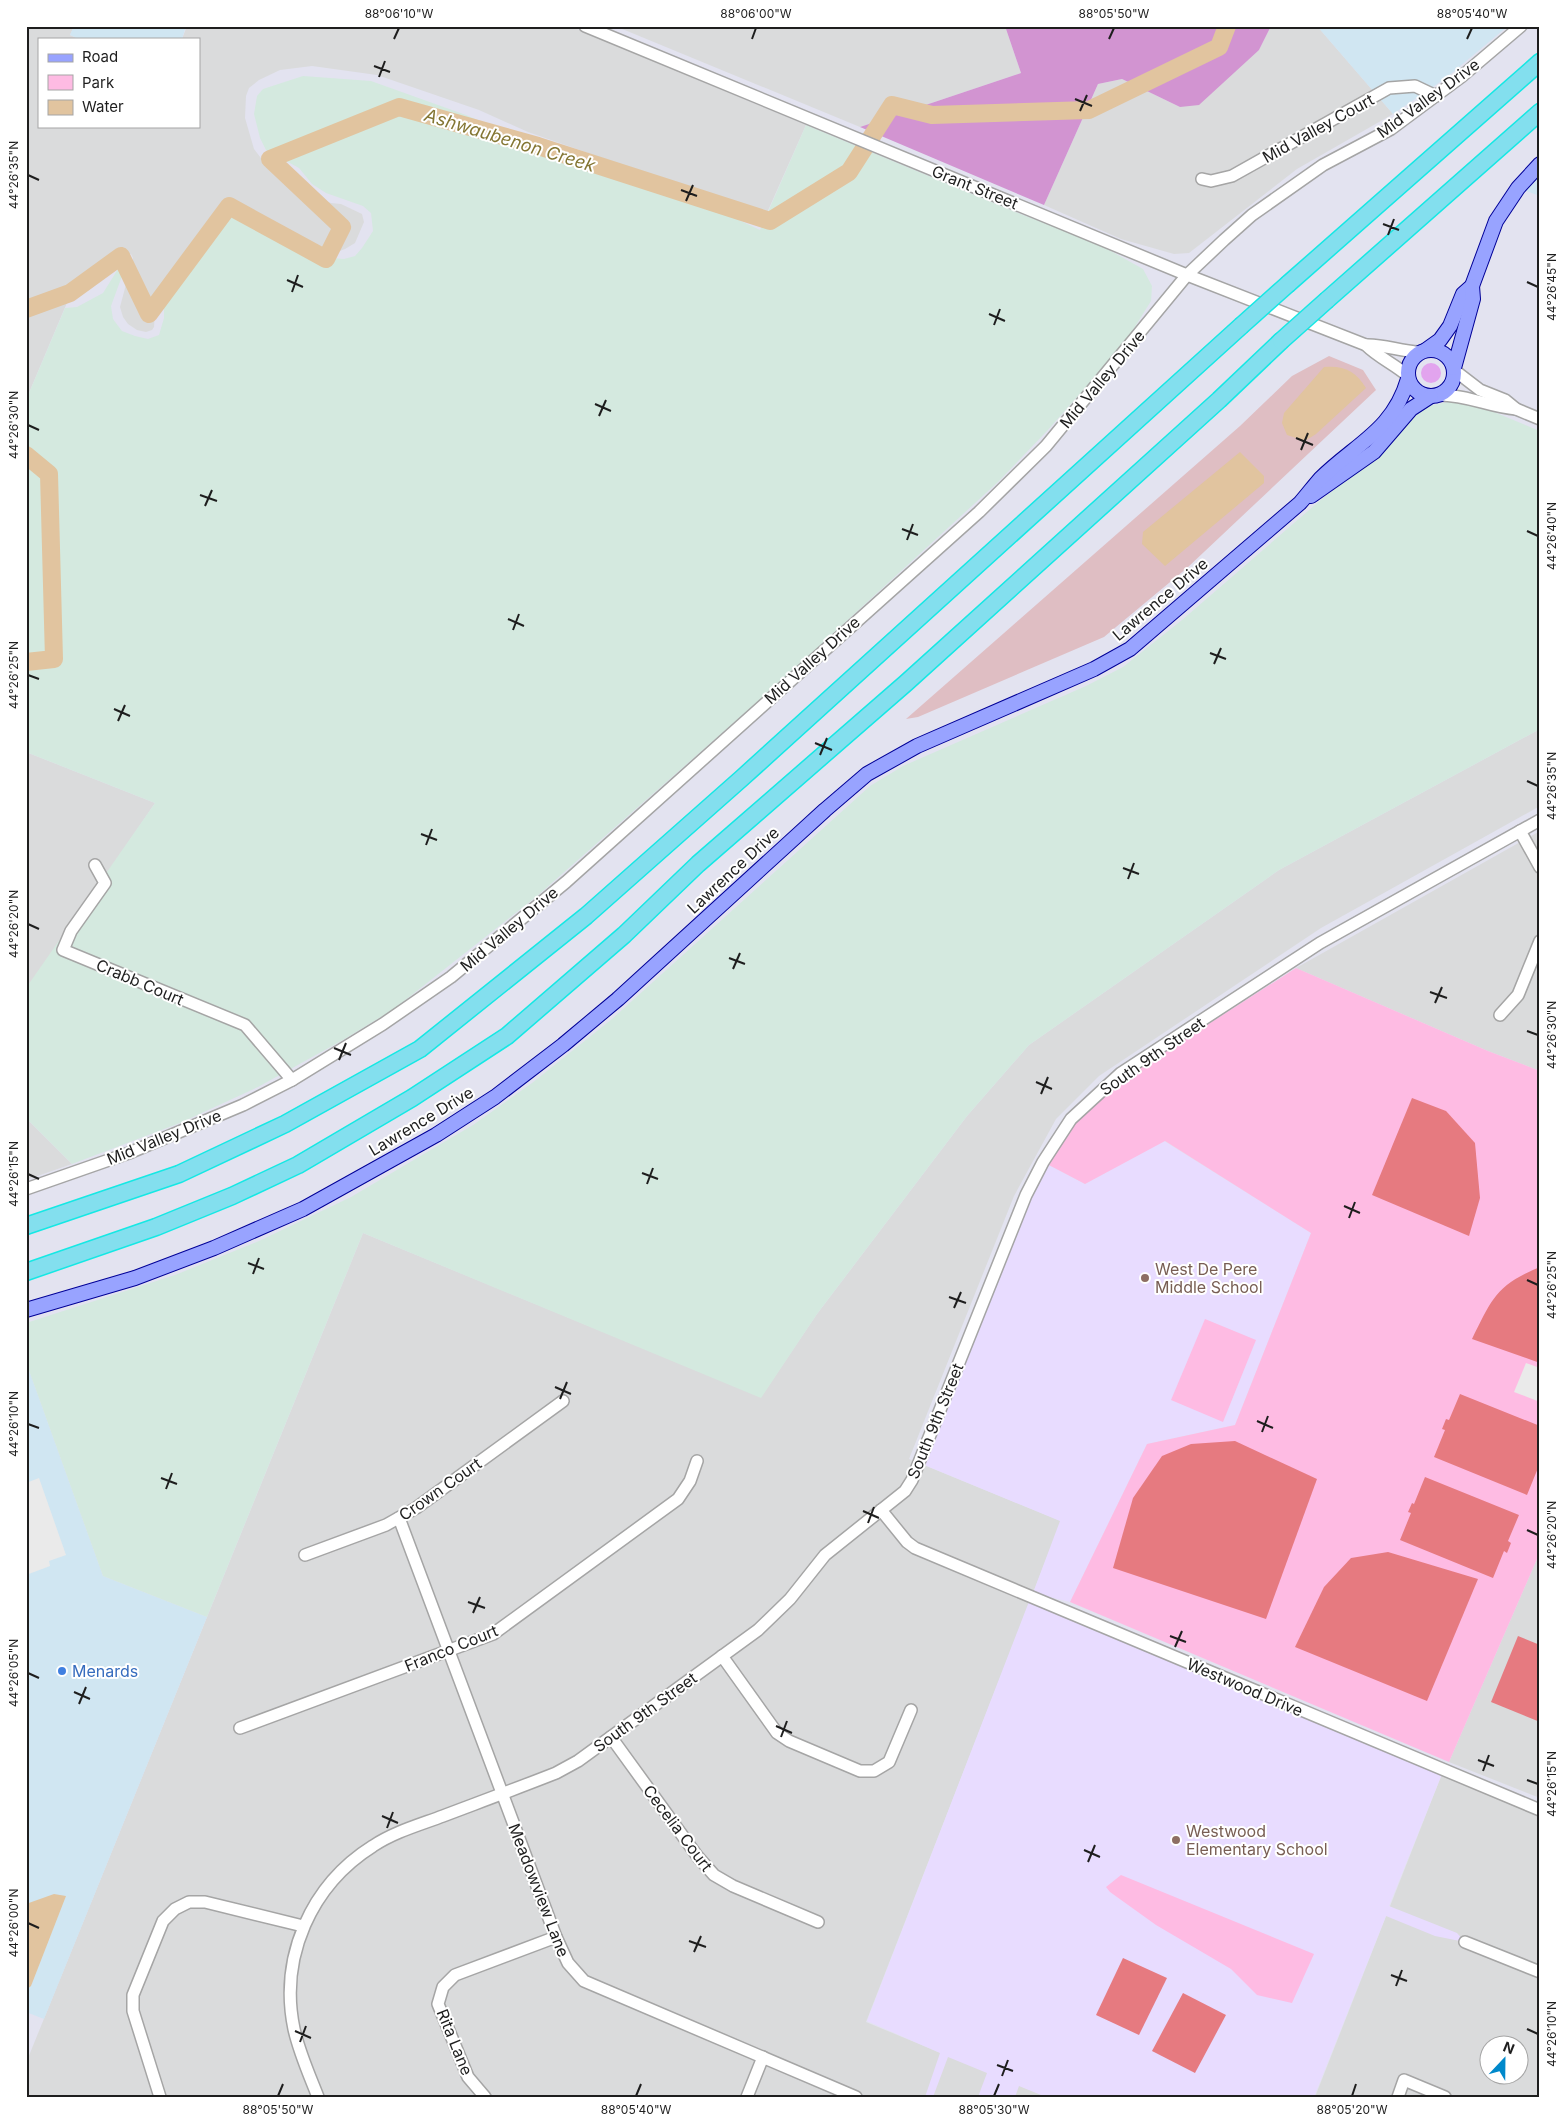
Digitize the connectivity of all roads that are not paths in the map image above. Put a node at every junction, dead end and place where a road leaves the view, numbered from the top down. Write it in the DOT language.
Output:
graph roads {
  1 [pos="585,26"];
  2 [pos="1521,26"];
  3 [pos="1540,62"];
  4 [pos="1436,96"];
  5 [pos="1540,112"];
  6 [pos="1540,164"];
  7 [pos="1202,179"];
  8 [pos="1187,275"];
  9 [pos="1472,286"];
  10 [pos="1366,345"];
  11 [pos="1423,351"];
  12 [pos="1454,369"];
  13 [pos="1408,377"];
  14 [pos="1435,396"];
  15 [pos="1516,409"];
  16 [pos="1540,419"];
  17 [pos="1300,503"];
  18 [pos="1540,820"];
  19 [pos="1520,831"];
  20 [pos="95,865"];
  21 [pos="1540,867"];
  22 [pos="1540,941"];
  23 [pos="1500,1015"];
  24 [pos="292,1080"];
  25 [pos="26,1189"];
  26 [pos="26,1226"];
  27 [pos="26,1272"];
  28 [pos="26,1310"];
  29 [pos="563,1401"];
  30 [pos="696,1461"];
  31 [pos="881,1510"];
  32 [pos="399,1518"];
  33 [pos="305,1555"];
  34 [pos="449,1650"];
  35 [pos="722,1656"];
  36 [pos="911,1710"];
  37 [pos="240,1728"];
  38 [pos="611,1737"];
  39 [pos="502,1794"];
  40 [pos="1540,1810"];
  41 [pos="818,1922"];
  42 [pos="303,1926"];
  43 [pos="556,1937"];
  44 [pos="1465,1942"];
  45 [pos="1540,1972"];
  46 [pos="763,2057"];
  47 [pos="160,2097"];
  48 [pos="318,2097"];
  49 [pos="485,2097"];
  50 [pos="747,2097"];
  51 [pos="856,2097"];
  52 [pos="1398,2097"];
  53 [pos="1445,2097"];
  1 -- 8 [label="street, Grant Street"];
  2 -- 4 [label="street, Mid Valley Drive"];
  3 -- 26 [label="highway, bridge"];
  4 -- 7 [label="street, Mid Valley Court"];
  4 -- 8 [label="street, Mid Valley Drive"];
  5 -- 27 [label="highway, bridge"];
  6 -- 9 [label="main road"];
  8 -- 10 [label="street, Grant Street"];
  8 -- 24 [label="street, Mid Valley Drive"];
  9 -- 11 [label="main road"];
  9 -- 12 [label="main road"];
  10 -- 11 [label="street, Grant Street"];
  10 -- 13 [label="street, Grant Street"];
  11 -- 12 [label="main road"];
  11 -- 13 [label="main road"];
  12 -- 14 [label="main road"];
  12 -- 15 [label="street"];
  13 -- 14 [label="main road"];
  13 -- 17 [label="main road, Lawrence Drive"];
  14 -- 15 [label="street"];
  14 -- 17 [label="main road"];
  15 -- 16 [label="street"];
  17 -- 28 [label="main road, Lawrence Drive"];
  18 -- 19 [label="street, South 9th Street"];
  19 -- 21 [label="street"];
  19 -- 31 [label="street, South 9th Street"];
  20 -- 24 [label="street, Crabb Court"];
  22 -- 23 [label="street"];
  24 -- 25 [label="street, Mid Valley Drive"];
  29 -- 32 [label="street, Crown Court"];
  30 -- 34 [label="street, Franco Court"];
  31 -- 35 [label="street, South 9th Street"];
  31 -- 40 [label="street, Westwood Drive"];
  32 -- 33 [label="street, Crown Court"];
  32 -- 34 [label="street, Meadowview Lane"];
  34 -- 37 [label="street, Franco Court"];
  34 -- 39 [label="street, Meadowview Lane"];
  35 -- 36 [label="street"];
  35 -- 38 [label="street, South 9th Street"];
  38 -- 39 [label="street, South 9th Street"];
  38 -- 41 [label="street, Cecelia Court"];
  39 -- 42 [label="street, South 9th Street"];
  39 -- 43 [label="street, Meadowview Lane"];
  42 -- 47 [label="street"];
  42 -- 48 [label="street, South 9th Street"];
  43 -- 46 [label="street, Meadowview Lane"];
  43 -- 49 [label="street, Rita Lane"];
  44 -- 45 [label="street"];
  46 -- 50 [label="street"];
  46 -- 51 [label="street, Meadowview Lane"];
  52 -- 53 [label="street"];
}
